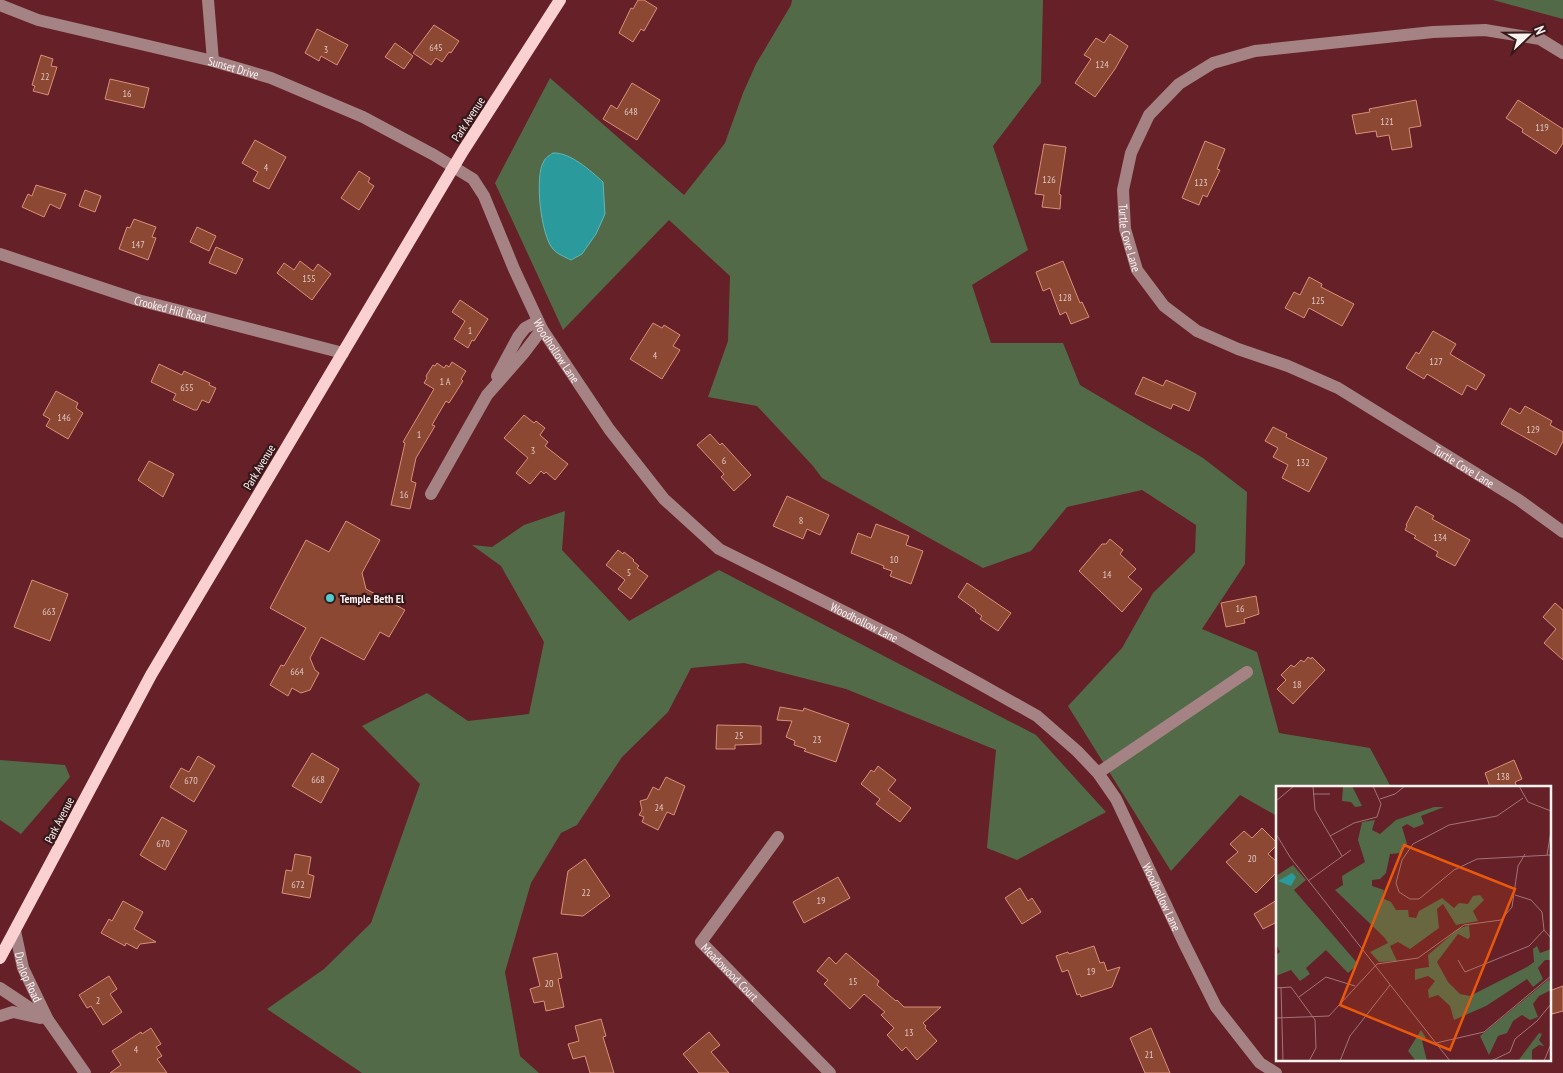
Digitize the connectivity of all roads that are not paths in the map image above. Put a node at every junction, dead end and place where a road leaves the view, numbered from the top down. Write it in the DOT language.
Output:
graph roads {
  1 [pos="208,0"];
  2 [pos="560,0"];
  3 [pos="0,5"];
  4 [pos="1563,53"];
  5 [pos="214,61"];
  6 [pos="454,168"];
  7 [pos="0,254"];
  8 [pos="540,325"];
  9 [pos="343,353"];
  10 [pos="431,494"];
  11 [pos="1563,532"];
  12 [pos="1246,672"];
  13 [pos="1098,773"];
  14 [pos="778,837"];
  15 [pos="15,931"];
  16 [pos="0,958"];
  17 [pos="0,988"];
  18 [pos="0,1016"];
  19 [pos="48,1020"];
  20 [pos="85,1073"];
  21 [pos="830,1073"];
  22 [pos="1276,1073"];
  1 -- 5 [label="street"];
  2 -- 6 [label="main road, Park Avenue"];
  3 -- 5 [label="street, Sunset Drive"];
  4 -- 11 [label="street, Turtle Cove Lane"];
  5 -- 6 [label="street, Sunset Drive"];
  6 -- 8 [label="street, Woodhollow Lane"];
  6 -- 9 [label="main road, Park Avenue"];
  7 -- 9 [label="street, Crooked Hill Road"];
  8 -- 10 [label="street"];
  8 -- 13 [label="street, Woodhollow Lane"];
  9 -- 15 [label="main road, Park Avenue"];
  12 -- 13 [label="street"];
  13 -- 22 [label="street, Woodhollow Lane"];
  14 -- 21 [label="street, Meadowood Court"];
  15 -- 16 [label="main road, Park Avenue"];
  15 -- 19 [label="street, Dunlop Road"];
  17 -- 19 [label="street, Dunlop Road"];
  18 -- 19 [label="street, Dunlop Road"];
  19 -- 20 [label="street, Dunlop Road"];
}
